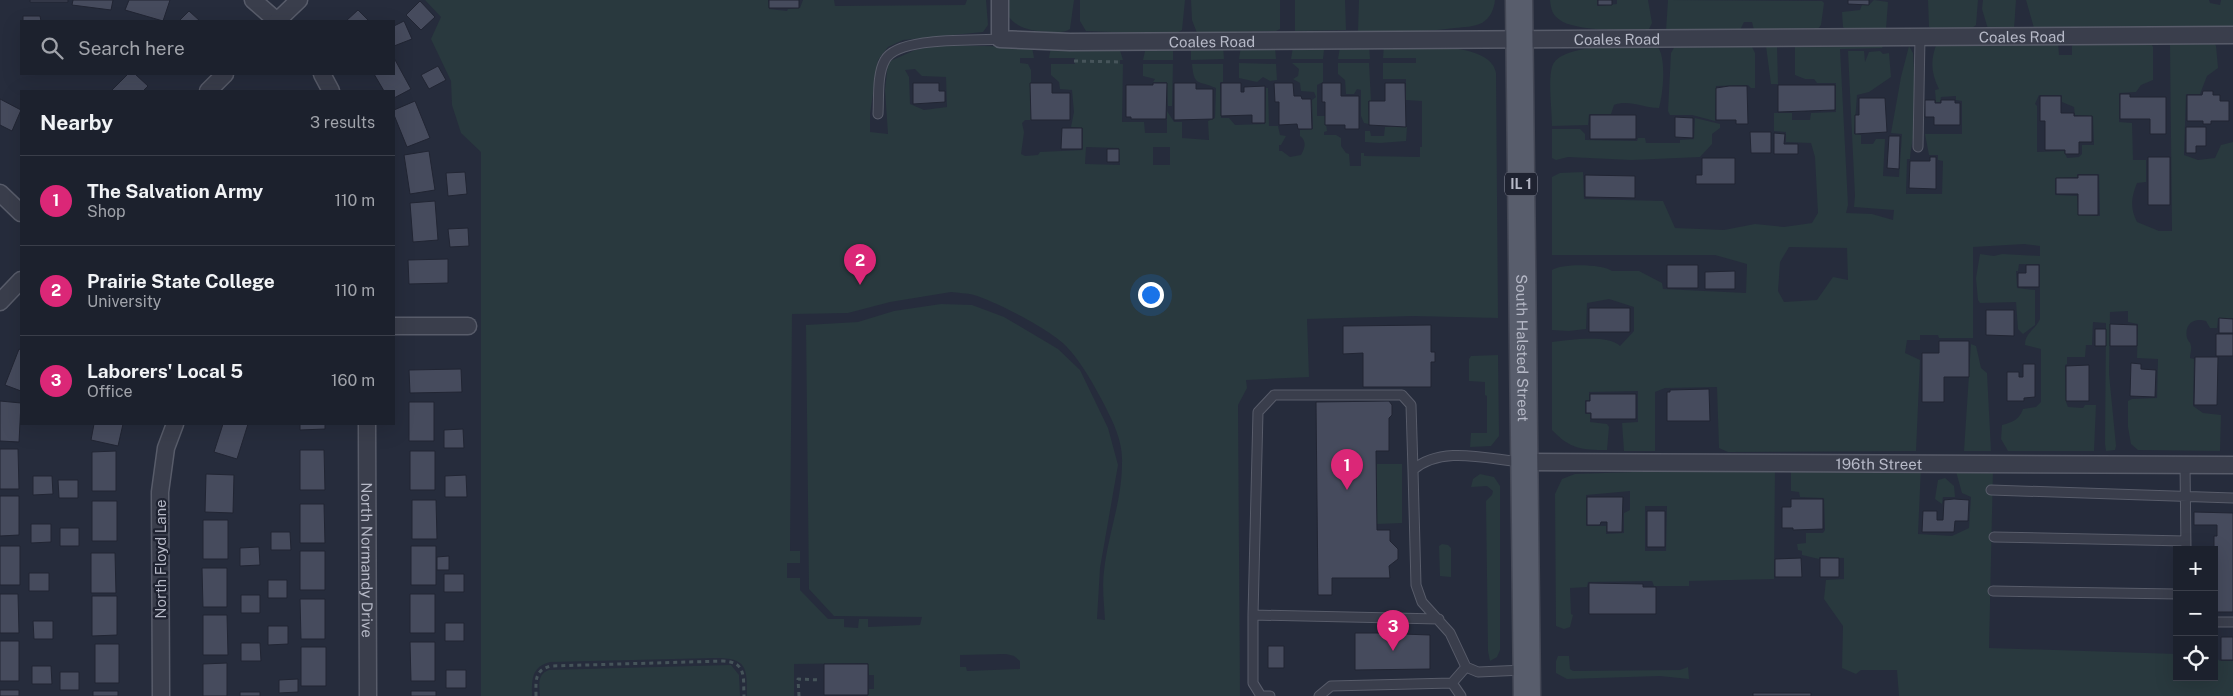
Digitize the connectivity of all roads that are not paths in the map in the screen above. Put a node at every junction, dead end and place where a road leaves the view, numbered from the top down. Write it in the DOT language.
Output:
graph roads {
  1 [pos="253,0"];
  2 [pos="299,0"];
  3 [pos="1000,0"];
  4 [pos="1519,0"];
  5 [pos="276,20"];
  6 [pos="278,20"];
  7 [pos="2233,35"];
  8 [pos="1920,37"];
  9 [pos="1000,39"];
  10 [pos="1520,40"];
  11 [pos="224,75"];
  12 [pos="323,75"];
  13 [pos="209,90"];
  14 [pos="330,90"];
  15 [pos="878,114"];
  16 [pos="1918,147"];
  17 [pos="0,193"];
  18 [pos="20,212"];
  19 [pos="20,281"];
  20 [pos="0,302"];
  21 [pos="395,326"];
  22 [pos="468,326"];
  23 [pos="175,425"];
  24 [pos="367,425"];
  25 [pos="1524,462"];
  26 [pos="2185,464"];
  27 [pos="2233,465"];
  28 [pos="1413,470"];
  29 [pos="1991,490"];
  30 [pos="2186,497"];
  31 [pos="2233,498"];
  32 [pos="1994,537"];
  33 [pos="2186,545"];
  34 [pos="1993,591"];
  35 [pos="2173,594"];
  36 [pos="1253,615"];
  37 [pos="1439,619"];
  38 [pos="2218,622"];
  39 [pos="2233,622"];
  40 [pos="1466,667"];
  41 [pos="1526,670"];
  42 [pos="1452,683"];
  43 [pos="161,696"];
  44 [pos="368,696"];
  45 [pos="1270,696"];
  46 [pos="1319,696"];
  47 [pos="1461,696"];
  48 [pos="1527,696"];
  1 -- 5 [label="street"];
  2 -- 6 [label="street"];
  3 -- 9 [label="street"];
  4 -- 10 [label="main road, South Halsted Street / IL 1"];
  7 -- 8 [label="street, Coales Road"];
  8 -- 10 [label="street, Coales Road"];
  8 -- 16 [label="lane"];
  9 -- 10 [label="street, Coales Road"];
  9 -- 15 [label="lane"];
  10 -- 25 [label="main road, South Halsted Street / IL 1"];
  11 -- 13 [label="street"];
  12 -- 14 [label="street"];
  17 -- 18 [label="street"];
  19 -- 20 [label="street"];
  21 -- 22 [label="street"];
  23 -- 43 [label="street, North Floyd Lane"];
  24 -- 44 [label="street, North Normandy Drive"];
  25 -- 26 [label="street, 196th Street"];
  25 -- 28 [label="lane"];
  25 -- 41 [label="main road, South Halsted Street / IL 1"];
  26 -- 27 [label="street, 196th Street"];
  26 -- 30 [label="lane"];
  28 -- 36 [label="lane"];
  28 -- 37 [label="lane"];
  29 -- 30 [label="lane"];
  30 -- 31 [label="lane"];
  30 -- 33 [label="lane"];
  32 -- 33 [label="lane"];
  34 -- 35 [label="lane"];
  36 -- 37 [label="lane"];
  36 -- 45 [label="lane"];
  37 -- 40 [label="lane"];
  38 -- 39 [label="lane"];
  40 -- 41 [label="lane"];
  40 -- 42 [label="lane"];
  41 -- 48 [label="main road, South Halsted Street / IL 1"];
  42 -- 46 [label="lane"];
  42 -- 47 [label="lane"];
}
